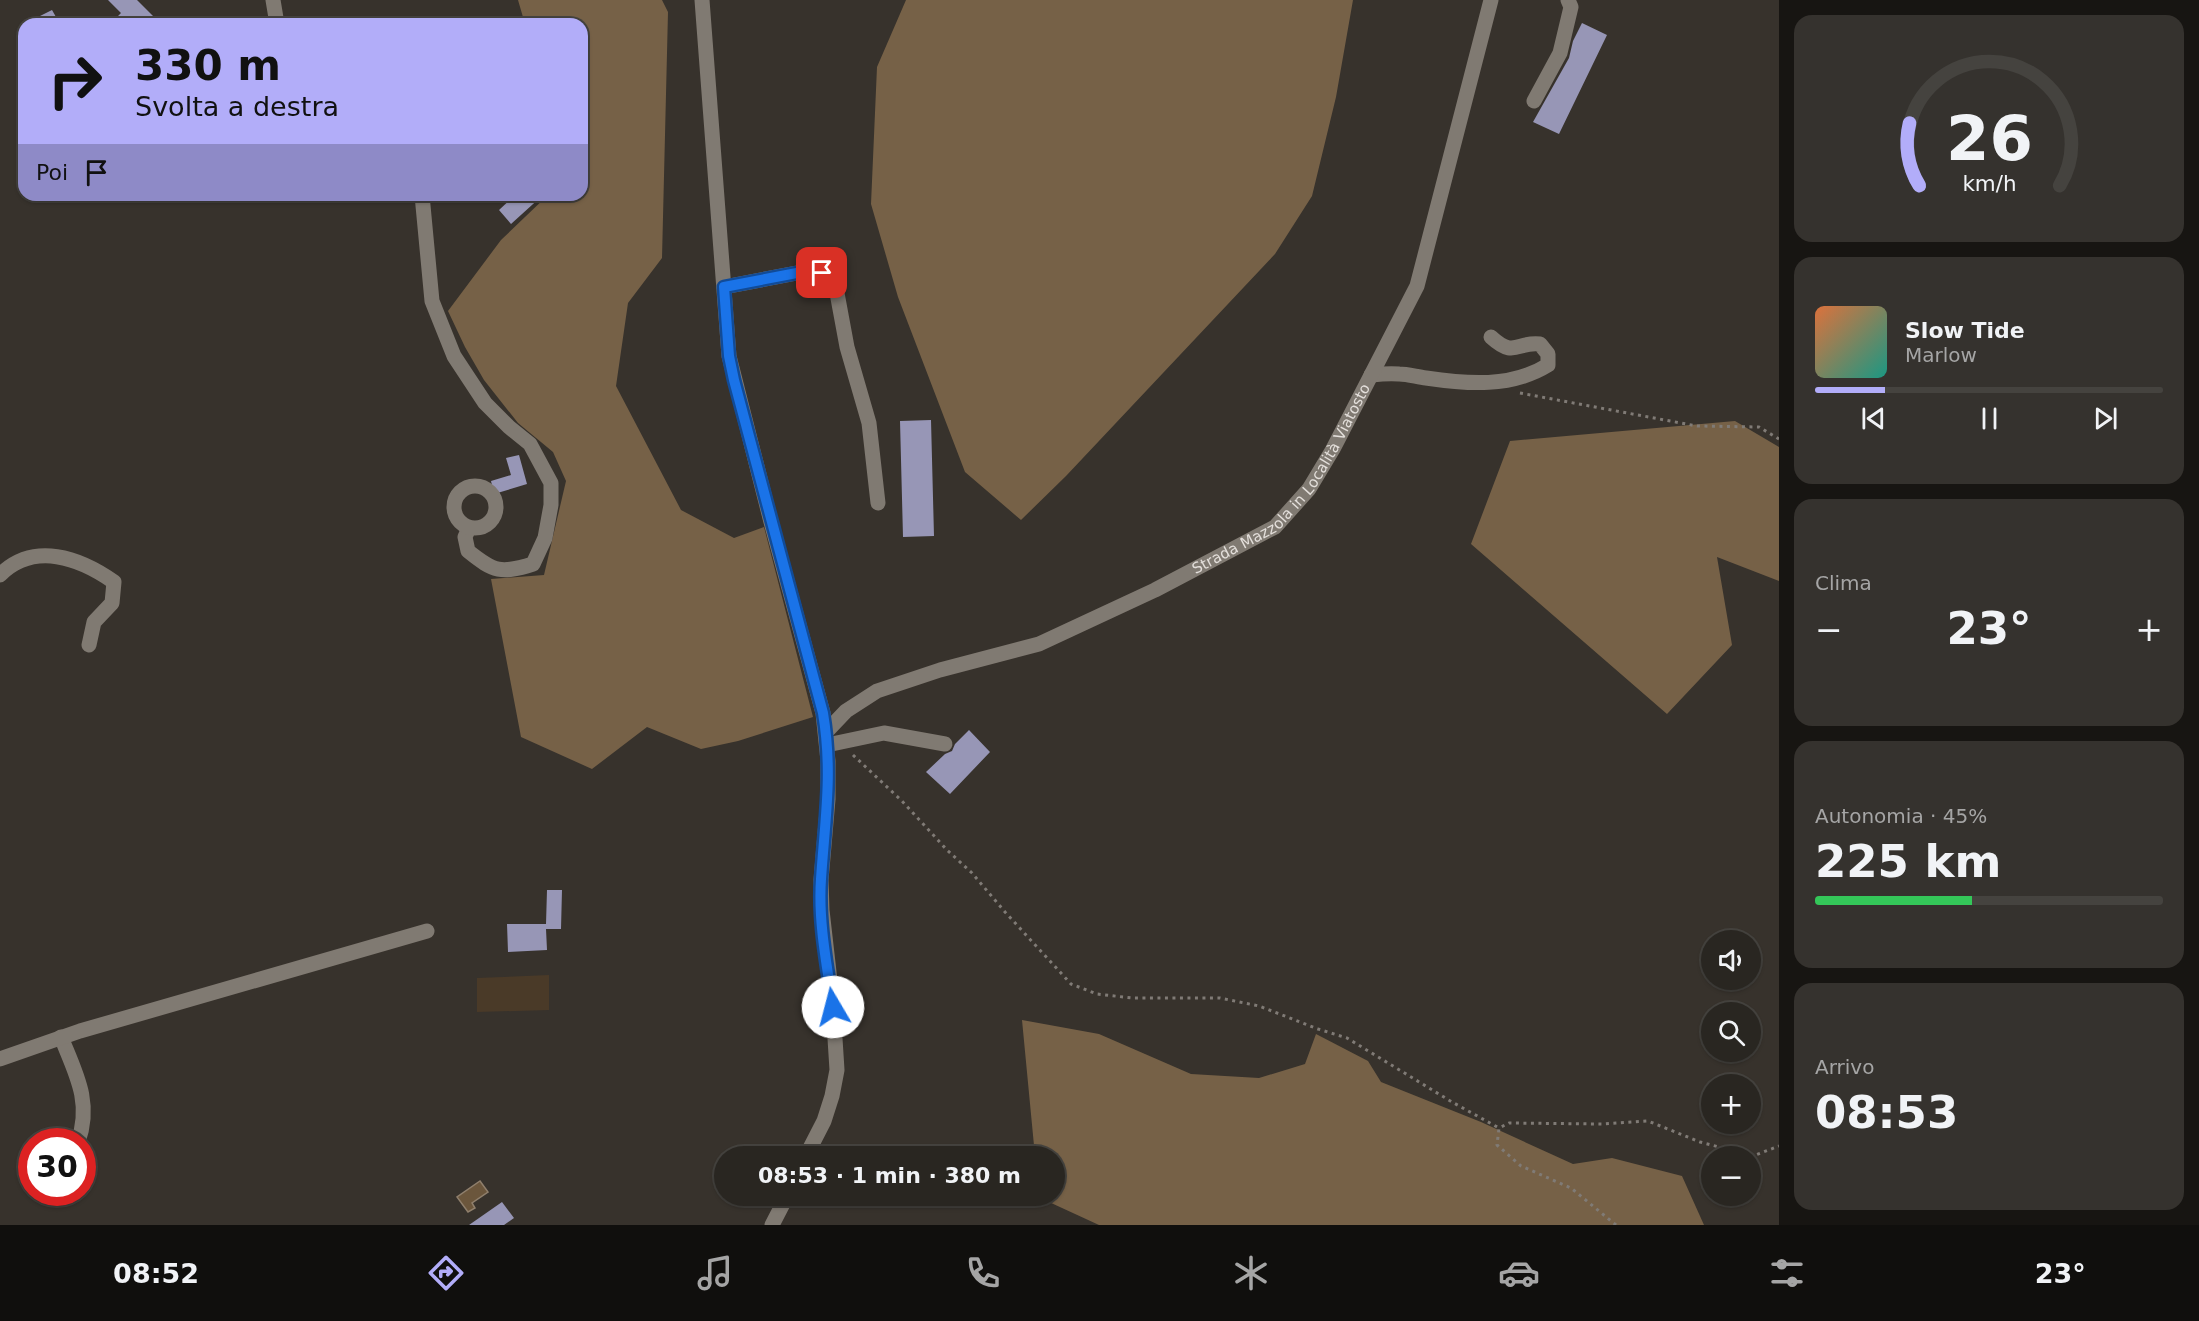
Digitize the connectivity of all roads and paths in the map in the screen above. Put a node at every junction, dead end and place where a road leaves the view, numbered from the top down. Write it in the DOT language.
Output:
graph roads {
  1 [pos="273,0"];
  2 [pos="702,0"];
  3 [pos="1491,0"];
  4 [pos="1568,0"];
  5 [pos="276,18"];
  6 [pos="1534,101"];
  7 [pos="424,201"];
  8 [pos="724,287"];
  9 [pos="1491,337"];
  10 [pos="1371,375"];
  11 [pos="1515,392"];
  12 [pos="1779,439"];
  13 [pos="878,503"];
  14 [pos="470,528"];
  15 [pos="0,575"];
  16 [pos="89,645"];
  17 [pos="830,740"];
  18 [pos="945,744"];
  19 [pos="427,931"];
  20 [pos="61,1037"];
  21 [pos="0,1059"];
  22 [pos="81,1128"];
  23 [pos="1499,1128"];
  24 [pos="811,1146"];
  25 [pos="1779,1146"];
  26 [pos="782,1206"];
  27 [pos="772,1225"];
  28 [pos="1616,1225"];
  1 -- 5 [label="street"];
  2 -- 8 [label="street"];
  3 -- 10 [label="street, Strada Mazzola in Località Viatosto"];
  4 -- 6 [label="street"];
  7 -- 14 [label="street"];
  8 -- 13 [label="street"];
  8 -- 17 [label="street"];
  9 -- 10 [label="street"];
  10 -- 17 [label="street, Strada Mazzola in Località Viatosto"];
  11 -- 12 [label="path"];
  15 -- 16 [label="street"];
  17 -- 18 [label="street"];
  17 -- 23 [label="path"];
  17 -- 24 [label="street"];
  19 -- 20 [label="street"];
  20 -- 21 [label="street"];
  20 -- 22 [label="street"];
  23 -- 25 [label="path"];
  23 -- 28 [label="path"];
  26 -- 27 [label="street"];
}
